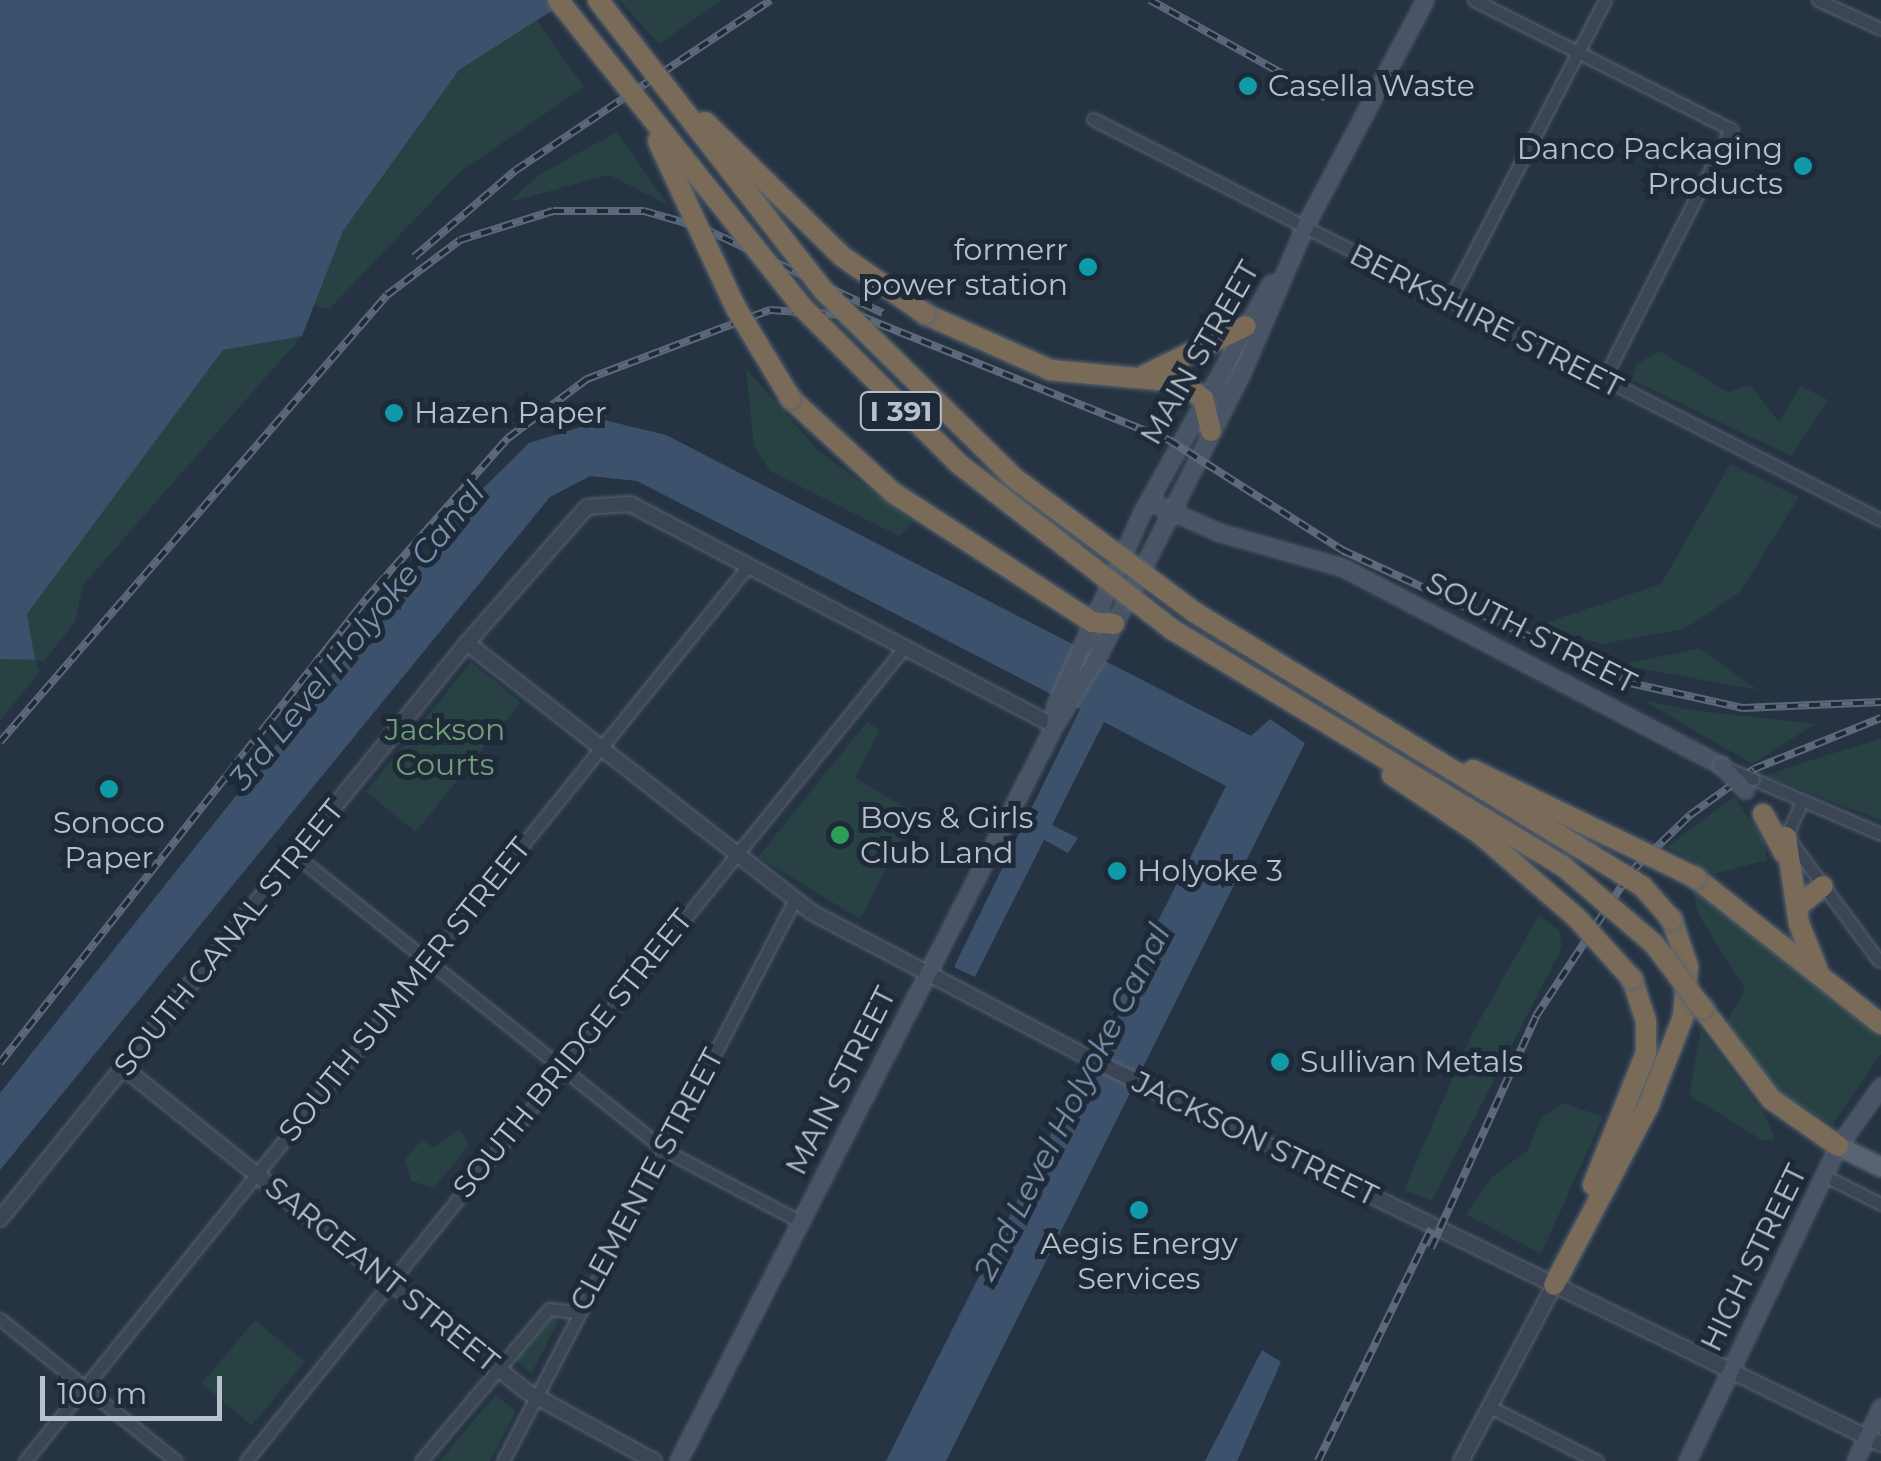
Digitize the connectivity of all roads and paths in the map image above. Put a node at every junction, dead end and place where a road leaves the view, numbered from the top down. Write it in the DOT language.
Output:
graph roads {
  1 [pos="558,0"];
  2 [pos="598,0"];
  3 [pos="1425,0"];
  4 [pos="1474,0"];
  5 [pos="1605,0"];
  6 [pos="1818,0"];
  7 [pos="1881,30"];
  8 [pos="627,38"];
  9 [pos="1579,52"];
  10 [pos="1093,119"];
  11 [pos="652,125"];
  12 [pos="1304,228"];
  13 [pos="1450,301"];
  14 [pos="1246,326"];
  15 [pos="1131,378"];
  16 [pos="1602,380"];
  17 [pos="1203,399"];
  18 [pos="1211,431"];
  19 [pos="1148,501"];
  20 [pos="1170,511"];
  21 [pos="1881,520"];
  22 [pos="748,566"];
  23 [pos="1114,624"];
  24 [pos="1087,631"];
  25 [pos="467,643"];
  26 [pos="904,649"];
  27 [pos="1269,659"];
  28 [pos="1061,709"];
  29 [pos="1054,726"];
  30 [pos="1332,728"];
  31 [pos="599,746"];
  32 [pos="1749,785"];
  33 [pos="1802,801"];
  34 [pos="1763,814"];
  35 [pos="1881,834"];
  36 [pos="1786,836"];
  37 [pos="295,855"];
  38 [pos="734,855"];
  39 [pos="1786,860"];
  40 [pos="1823,886"];
  41 [pos="794,900"];
  42 [pos="1796,907"];
  43 [pos="1879,961"];
  44 [pos="428,963"];
  45 [pos="927,974"];
  46 [pos="1820,974"];
  47 [pos="1881,1024"];
  48 [pos="124,1068"];
  49 [pos="561,1070"];
  50 [pos="1881,1086"];
  51 [pos="1838,1146"];
  52 [pos="664,1150"];
  53 [pos="1881,1167"];
  54 [pos="257,1174"];
  55 [pos="1823,1175"];
  56 [pos="1881,1204"];
  57 [pos="0,1219"];
  58 [pos="800,1222"];
  59 [pos="390,1282"];
  60 [pos="1554,1285"];
  61 [pos="577,1312"];
  62 [pos="0,1319"];
  63 [pos="498,1368"];
  64 [pos="1731,1369"];
  65 [pos="85,1387"];
  66 [pos="536,1397"];
  67 [pos="1490,1406"];
  68 [pos="1881,1407"];
  69 [pos="1874,1440"];
  70 [pos="25,1461"];
  71 [pos="176,1461"];
  72 [pos="246,1461"];
  73 [pos="422,1461"];
  74 [pos="502,1461"];
  75 [pos="654,1461"];
  76 [pos="678,1461"];
  77 [pos="1461,1461"];
  78 [pos="1597,1461"];
  79 [pos="1687,1461"];
  80 [pos="1855,1461"];
  1 -- 11 [label="highway, I 391, bridge"];
  2 -- 8 [label="highway, I 391, bridge"];
  3 -- 12 [label="main road, MAIN STREET"];
  4 -- 9 [label="street"];
  5 -- 9 [label="street"];
  6 -- 7 [label="street"];
  8 -- 15 [label="highway, bridge"];
  8 -- 27 [label="highway, I 391, bridge"];
  9 -- 13 [label="street"];
  9 -- 16 [label="street"];
  10 -- 12 [label="street, BERKSHIRE STREET"];
  11 -- 24 [label="highway, bridge"];
  11 -- 30 [label="highway, I 391, bridge"];
  12 -- 13 [label="street, BERKSHIRE STREET"];
  12 -- 14 [label="main road, MAIN STREET"];
  12 -- 18 [label="main road, MAIN STREET"];
  13 -- 16 [label="street, BERKSHIRE STREET"];
  14 -- 15 [label="highway"];
  14 -- 17 [label="main road, MAIN STREET"];
  15 -- 17 [label="highway"];
  16 -- 21 [label="street, BERKSHIRE STREET"];
  17 -- 18 [label="highway"];
  17 -- 19 [label="main road, MAIN STREET"];
  18 -- 20 [label="main road, MAIN STREET"];
  19 -- 20 [label="main road, SOUTH STREET"];
  19 -- 24 [label="main road, MAIN STREET"];
  20 -- 23 [label="main road, MAIN STREET"];
  20 -- 32 [label="main road, SOUTH STREET, bridge"];
  22 -- 25 [label="street, SOUTH CANAL STREET"];
  22 -- 26 [label="street, SOUTH CANAL STREET"];
  22 -- 31 [label="street, SOUTH SUMMER STREET"];
  23 -- 24 [label="highway"];
  23 -- 28 [label="main road, MAIN STREET"];
  24 -- 28 [label="main road, MAIN STREET"];
  25 -- 31 [label="street, JACKSON STREET"];
  25 -- 37 [label="street, SOUTH CANAL STREET"];
  26 -- 29 [label="street, SOUTH CANAL STREET"];
  26 -- 38 [label="street, SOUTH BRIDGE STREET"];
  27 -- 46 [label="highway, bridge"];
  27 -- 60 [label="highway, bridge"];
  28 -- 29 [label="main road, MAIN STREET"];
  29 -- 45 [label="main road, MAIN STREET"];
  30 -- 51 [label="highway, bridge"];
  30 -- 60 [label="highway, bridge"];
  31 -- 38 [label="street, JACKSON STREET"];
  31 -- 44 [label="street, SOUTH SUMMER STREET"];
  32 -- 33 [label="street"];
  32 -- 34 [label="main road, SOUTH STREET"];
  33 -- 35 [label="street"];
  33 -- 36 [label="street"];
  34 -- 36 [label="street"];
  34 -- 39 [label="highway"];
  36 -- 39 [label="highway"];
  36 -- 40 [label="street"];
  37 -- 44 [label="street"];
  37 -- 48 [label="street, SOUTH CANAL STREET"];
  38 -- 41 [label="street, JACKSON STREET"];
  38 -- 49 [label="street, SOUTH BRIDGE STREET"];
  39 -- 42 [label="highway"];
  40 -- 42 [label="highway"];
  40 -- 43 [label="street"];
  41 -- 45 [label="street, JACKSON STREET"];
  41 -- 52 [label="street, CLEMENTE STREET"];
  42 -- 46 [label="highway"];
  44 -- 49 [label="street"];
  44 -- 54 [label="street, SOUTH SUMMER STREET"];
  45 -- 58 [label="main road, MAIN STREET"];
  45 -- 60 [label="street, JACKSON STREET"];
  46 -- 47 [label="highway"];
  48 -- 54 [label="street, SARGEANT STREET"];
  48 -- 57 [label="street, SOUTH CANAL STREET"];
  49 -- 52 [label="street"];
  49 -- 59 [label="street, SOUTH BRIDGE STREET"];
  50 -- 51 [label="main road, HIGH STREET"];
  51 -- 53 [label="main road"];
  51 -- 55 [label="main road, HIGH STREET"];
  52 -- 58 [label="street"];
  52 -- 61 [label="street, CLEMENTE STREET"];
  54 -- 59 [label="street, SARGEANT STREET"];
  54 -- 65 [label="street, SOUTH SUMMER STREET"];
  55 -- 56 [label="street"];
  55 -- 64 [label="main road, HIGH STREET"];
  58 -- 76 [label="main road, MAIN STREET"];
  59 -- 63 [label="street, SARGEANT STREET"];
  59 -- 72 [label="street, SOUTH BRIDGE STREET"];
  60 -- 64 [label="street, JACKSON STREET"];
  60 -- 67 [label="street"];
  61 -- 63 [label="street"];
  61 -- 66 [label="street, CLEMENTE STREET"];
  62 -- 65 [label="street"];
  63 -- 66 [label="street, SARGEANT STREET"];
  63 -- 73 [label="street"];
  64 -- 69 [label="street, JACKSON STREET"];
  64 -- 79 [label="main road, HIGH STREET"];
  65 -- 70 [label="street, SOUTH SUMMER STREET"];
  65 -- 71 [label="street"];
  66 -- 74 [label="street, CLEMENTE STREET"];
  66 -- 75 [label="street, SARGEANT STREET"];
  67 -- 77 [label="street"];
  67 -- 78 [label="street"];
  68 -- 69 [label="main road"];
  69 -- 80 [label="main road"];
}
